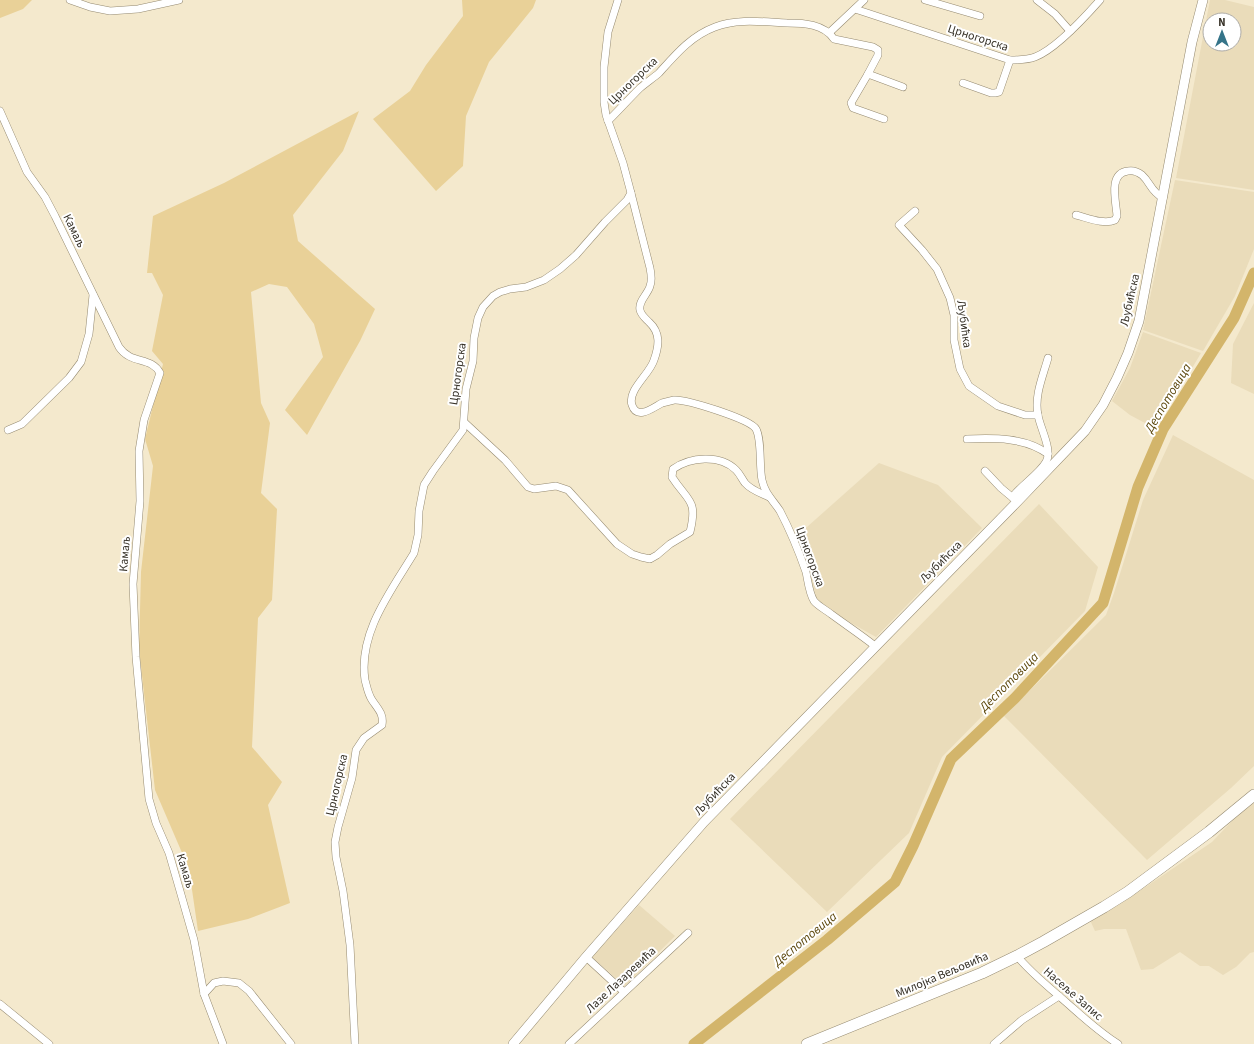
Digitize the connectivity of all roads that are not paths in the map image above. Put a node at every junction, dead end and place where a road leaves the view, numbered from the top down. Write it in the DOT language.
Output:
graph roads {
  1 [pos="70,0"];
  2 [pos="179,0"];
  3 [pos="618,0"];
  4 [pos="864,0"];
  5 [pos="925,0"];
  6 [pos="1037,0"];
  7 [pos="1100,0"];
  8 [pos="1203,0"];
  9 [pos="855,9"];
  10 [pos="980,16"];
  11 [pos="1070,31"];
  12 [pos="830,32"];
  13 [pos="1010,60"];
  14 [pos="868,74"];
  15 [pos="963,83"];
  16 [pos="903,87"];
  17 [pos="0,111"];
  18 [pos="884,119"];
  19 [pos="608,121"];
  20 [pos="631,193"];
  21 [pos="1163,198"];
  22 [pos="915,211"];
  23 [pos="1076,215"];
  24 [pos="93,295"];
  25 [pos="1048,358"];
  26 [pos="1038,415"];
  27 [pos="465,423"];
  28 [pos="8,430"];
  29 [pos="967,439"];
  30 [pos="1048,454"];
  31 [pos="985,471"];
  32 [pos="769,497"];
  33 [pos="1015,500"];
  34 [pos="875,646"];
  35 [pos="1254,795"];
  36 [pos="688,933"];
  37 [pos="1017,956"];
  38 [pos="586,957"];
  39 [pos="624,992"];
  40 [pos="204,994"];
  41 [pos="1059,996"];
  42 [pos="0,1004"];
  43 [pos="49,1044"];
  44 [pos="223,1044"];
  45 [pos="291,1044"];
  46 [pos="355,1044"];
  47 [pos="513,1044"];
  48 [pos="569,1044"];
  49 [pos="807,1044"];
  50 [pos="994,1044"];
  51 [pos="1118,1044"];
  1 -- 2 [label="street"];
  3 -- 19 [label="street"];
  4 -- 9 [label="street"];
  5 -- 10 [label="street"];
  6 -- 11 [label="street"];
  7 -- 11 [label="street, Црногорска"];
  8 -- 21 [label="street, Љубићска"];
  9 -- 12 [label="street"];
  9 -- 13 [label="street, Црногорска"];
  11 -- 13 [label="street, Црногорска"];
  12 -- 14 [label="street, Црногорска"];
  12 -- 19 [label="street, Црногорска"];
  13 -- 15 [label="street"];
  14 -- 16 [label="street"];
  14 -- 18 [label="street"];
  17 -- 24 [label="street, Камаљ"];
  19 -- 20 [label="street, Црногорска"];
  20 -- 27 [label="street, Црногорска"];
  20 -- 32 [label="street"];
  21 -- 23 [label="street"];
  21 -- 33 [label="street, Љубићска"];
  22 -- 26 [label="street, Љубићка"];
  24 -- 28 [label="street"];
  24 -- 40 [label="street, Камаљ"];
  25 -- 26 [label="street"];
  26 -- 30 [label="street"];
  27 -- 32 [label="street"];
  27 -- 46 [label="street, Црногорска"];
  29 -- 30 [label="street"];
  30 -- 33 [label="street"];
  31 -- 33 [label="street"];
  32 -- 34 [label="street, Црногорска"];
  33 -- 34 [label="street, Љубићска"];
  34 -- 38 [label="street, Љубићска"];
  35 -- 37 [label="main road, Милојка Вељовића"];
  36 -- 39 [label="street, Лазе Лазаревића"];
  37 -- 41 [label="street, Насеље Запис"];
  37 -- 49 [label="main road, Милојка Вељовића"];
  38 -- 39 [label="street"];
  38 -- 47 [label="street, Љубићска"];
  39 -- 48 [label="street, Лазе Лазаревића"];
  40 -- 44 [label="street, Камаљ"];
  40 -- 45 [label="street"];
  41 -- 50 [label="street"];
  41 -- 51 [label="street, Насеље Запис"];
  42 -- 43 [label="street"];
}
